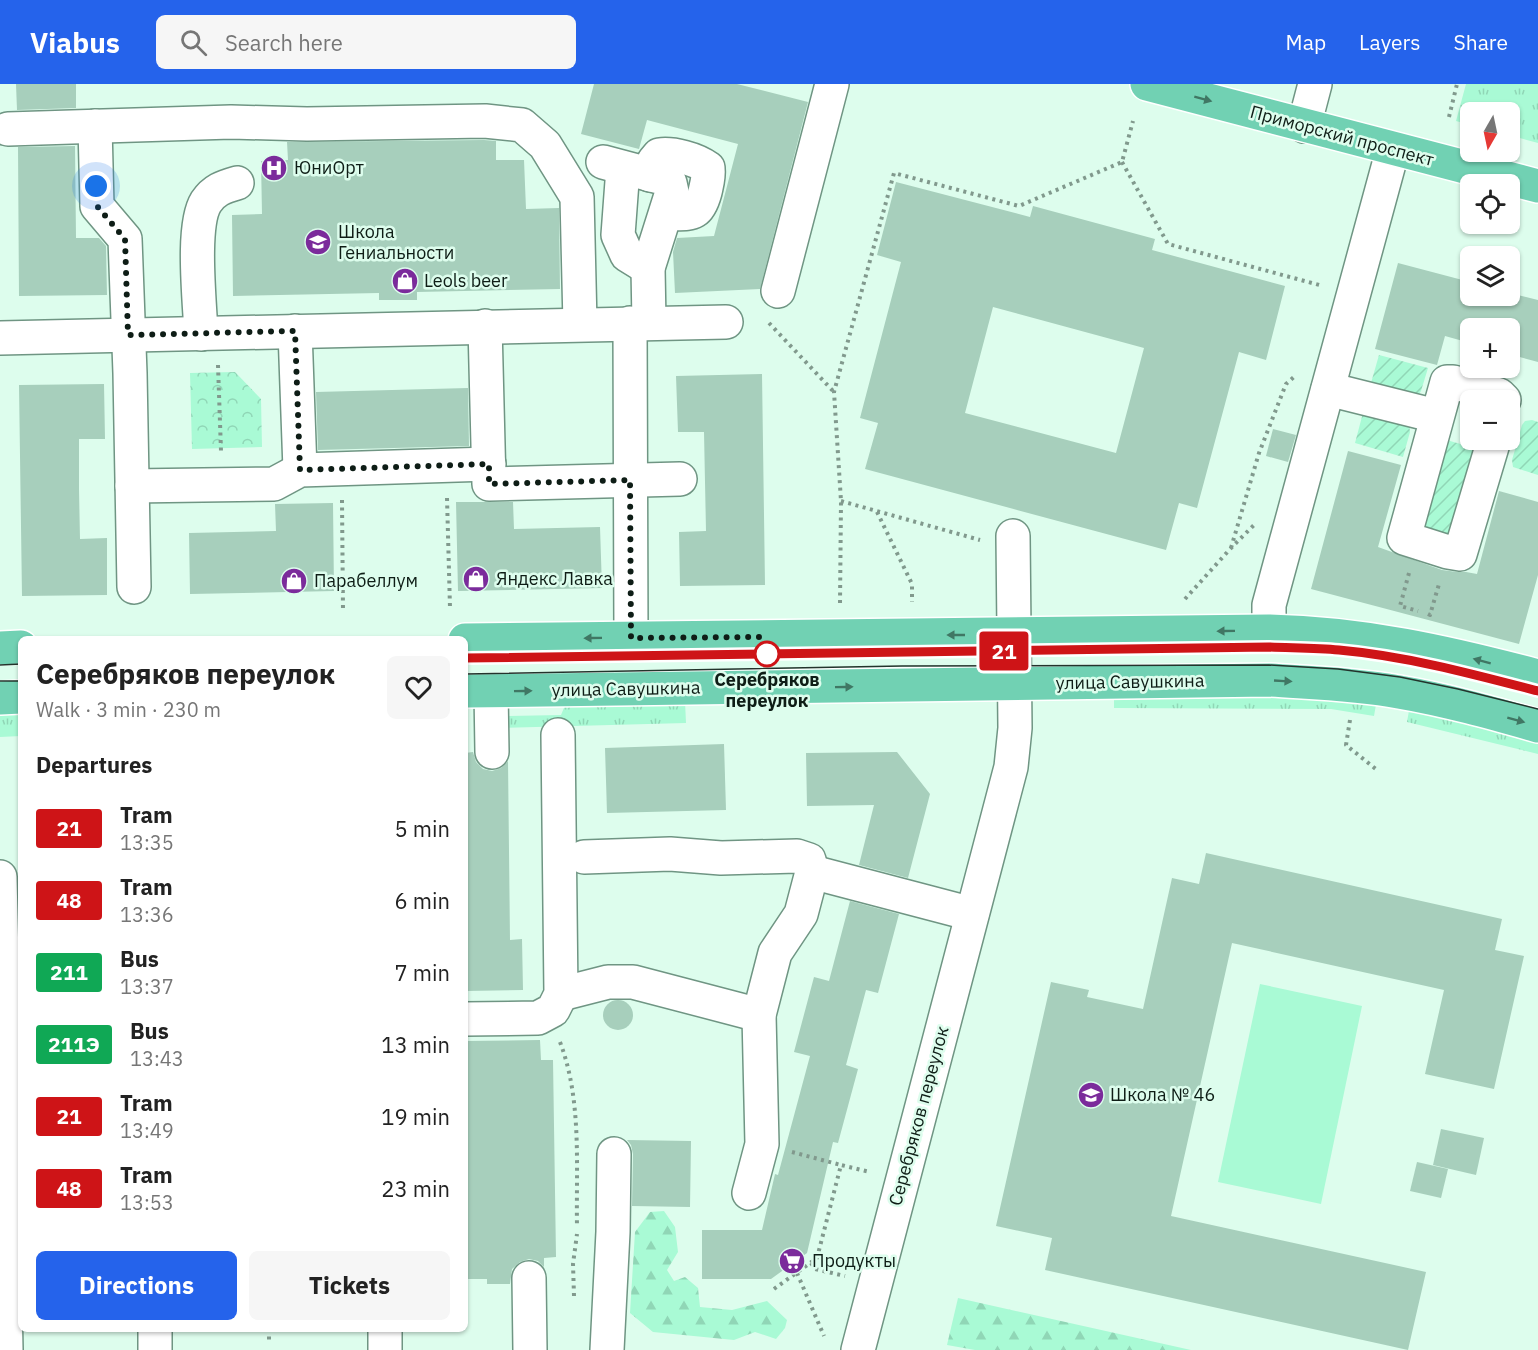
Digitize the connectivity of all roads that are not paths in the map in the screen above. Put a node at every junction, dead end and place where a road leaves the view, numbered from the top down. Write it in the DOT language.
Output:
graph roads {
  1 [pos="832,84"];
  2 [pos="1147,84"];
  3 [pos="1315,84"];
  4 [pos="95,126"];
  5 [pos="1304,126"];
  6 [pos="8,129"];
  7 [pos="1393,150"];
  8 [pos="237,183"];
  9 [pos="1538,186"];
  10 [pos="648,268"];
  11 [pos="778,291"];
  12 [pos="726,322"];
  13 [pos="640,323"];
  14 [pos="580,324"];
  15 [pos="485,326"];
  16 [pos="295,331"];
  17 [pos="209,333"];
  18 [pos="128,335"];
  19 [pos="0,338"];
  20 [pos="1329,389"];
  21 [pos="1479,390"];
  22 [pos="1437,416"];
  23 [pos="1491,450"];
  24 [pos="489,464"];
  25 [pos="300,470"];
  26 [pos="680,479"];
  27 [pos="630,480"];
  28 [pos="132,486"];
  29 [pos="1013,542"];
  30 [pos="134,587"];
  31 [pos="1269,630"];
  32 [pos="1014,634"];
  33 [pos="631,638"];
  34 [pos="468,640"];
  35 [pos="18,647"];
  36 [pos="0,648"];
  37 [pos="1538,676"];
  38 [pos="1015,683"];
  39 [pos="478,691"];
  40 [pos="18,697"];
  41 [pos="0,698"];
  42 [pos="1538,726"];
  43 [pos="558,735"];
  44 [pos="492,752"];
  45 [pos="584,857"];
  46 [pos="812,872"];
  47 [pos="0,877"];
  48 [pos="972,914"];
  49 [pos="561,994"];
  50 [pos="759,1015"];
  51 [pos="468,1019"];
  52 [pos="12,1024"];
  53 [pos="13,1059"];
  54 [pos="614,1154"];
  55 [pos="749,1193"];
  56 [pos="529,1278"];
  57 [pos="2,1300"];
  58 [pos="155,1332"];
  59 [pos="385,1332"];
  60 [pos="6,1350"];
  61 [pos="156,1350"];
  62 [pos="385,1350"];
  63 [pos="530,1350"];
  64 [pos="607,1350"];
  65 [pos="858,1350"];
  1 -- 11 [label="street"];
  2 -- 5 [label="main road, Приморский проспект, one-way"];
  3 -- 5 [label="street"];
  4 -- 6 [label="street"];
  4 -- 14 [label="street"];
  4 -- 18 [label="street"];
  5 -- 7 [label="main road, Приморский проспект"];
  7 -- 9 [label="main road, Приморский проспект"];
  7 -- 20 [label="street"];
  8 -- 17 [label="street"];
  10 -- 10 [label="street"];
  10 -- 13 [label="street"];
  12 -- 13 [label="street"];
  13 -- 14 [label="street"];
  13 -- 27 [label="street"];
  14 -- 15 [label="street"];
  15 -- 16 [label="street"];
  15 -- 24 [label="street"];
  16 -- 17 [label="street"];
  16 -- 25 [label="street"];
  17 -- 18 [label="street"];
  18 -- 19 [label="street"];
  18 -- 28 [label="street"];
  20 -- 22 [label="street"];
  20 -- 31 [label="street"];
  21 -- 22 [label="street"];
  22 -- 23 [label="street"];
  24 -- 25 [label="street"];
  24 -- 27 [label="street"];
  25 -- 28 [label="street"];
  26 -- 27 [label="street"];
  27 -- 33 [label="street"];
  28 -- 30 [label="street"];
  29 -- 32 [label="street, Серебряков переулок"];
  31 -- 32 [label="main road, one-way"];
  37 -- 31 [label="main road, one-way"];
  32 -- 33 [label="main road, one-way"];
  32 -- 38 [label="street, Серебряков переулок"];
  33 -- 34 [label="main road, one-way"];
  35 -- 36 [label="main road"];
  39 -- 38 [label="main road, улица Савушкина, one-way"];
  38 -- 42 [label="main road, улица Савушкина, one-way"];
  38 -- 48 [label="street, Серебряков переулок"];
  39 -- 44 [label="street"];
  40 -- 41 [label="main road"];
  43 -- 49 [label="street"];
  45 -- 46 [label="street"];
  46 -- 48 [label="street"];
  46 -- 50 [label="street"];
  47 -- 52 [label="street"];
  48 -- 65 [label="street, Серебряков переулок"];
  49 -- 50 [label="street"];
  49 -- 51 [label="street"];
  50 -- 55 [label="street"];
  52 -- 53 [label="street"];
  53 -- 57 [label="street"];
  54 -- 64 [label="street"];
  56 -- 63 [label="street"];
  57 -- 60 [label="street"];
  58 -- 61 [label="street"];
  59 -- 62 [label="street"];
}
